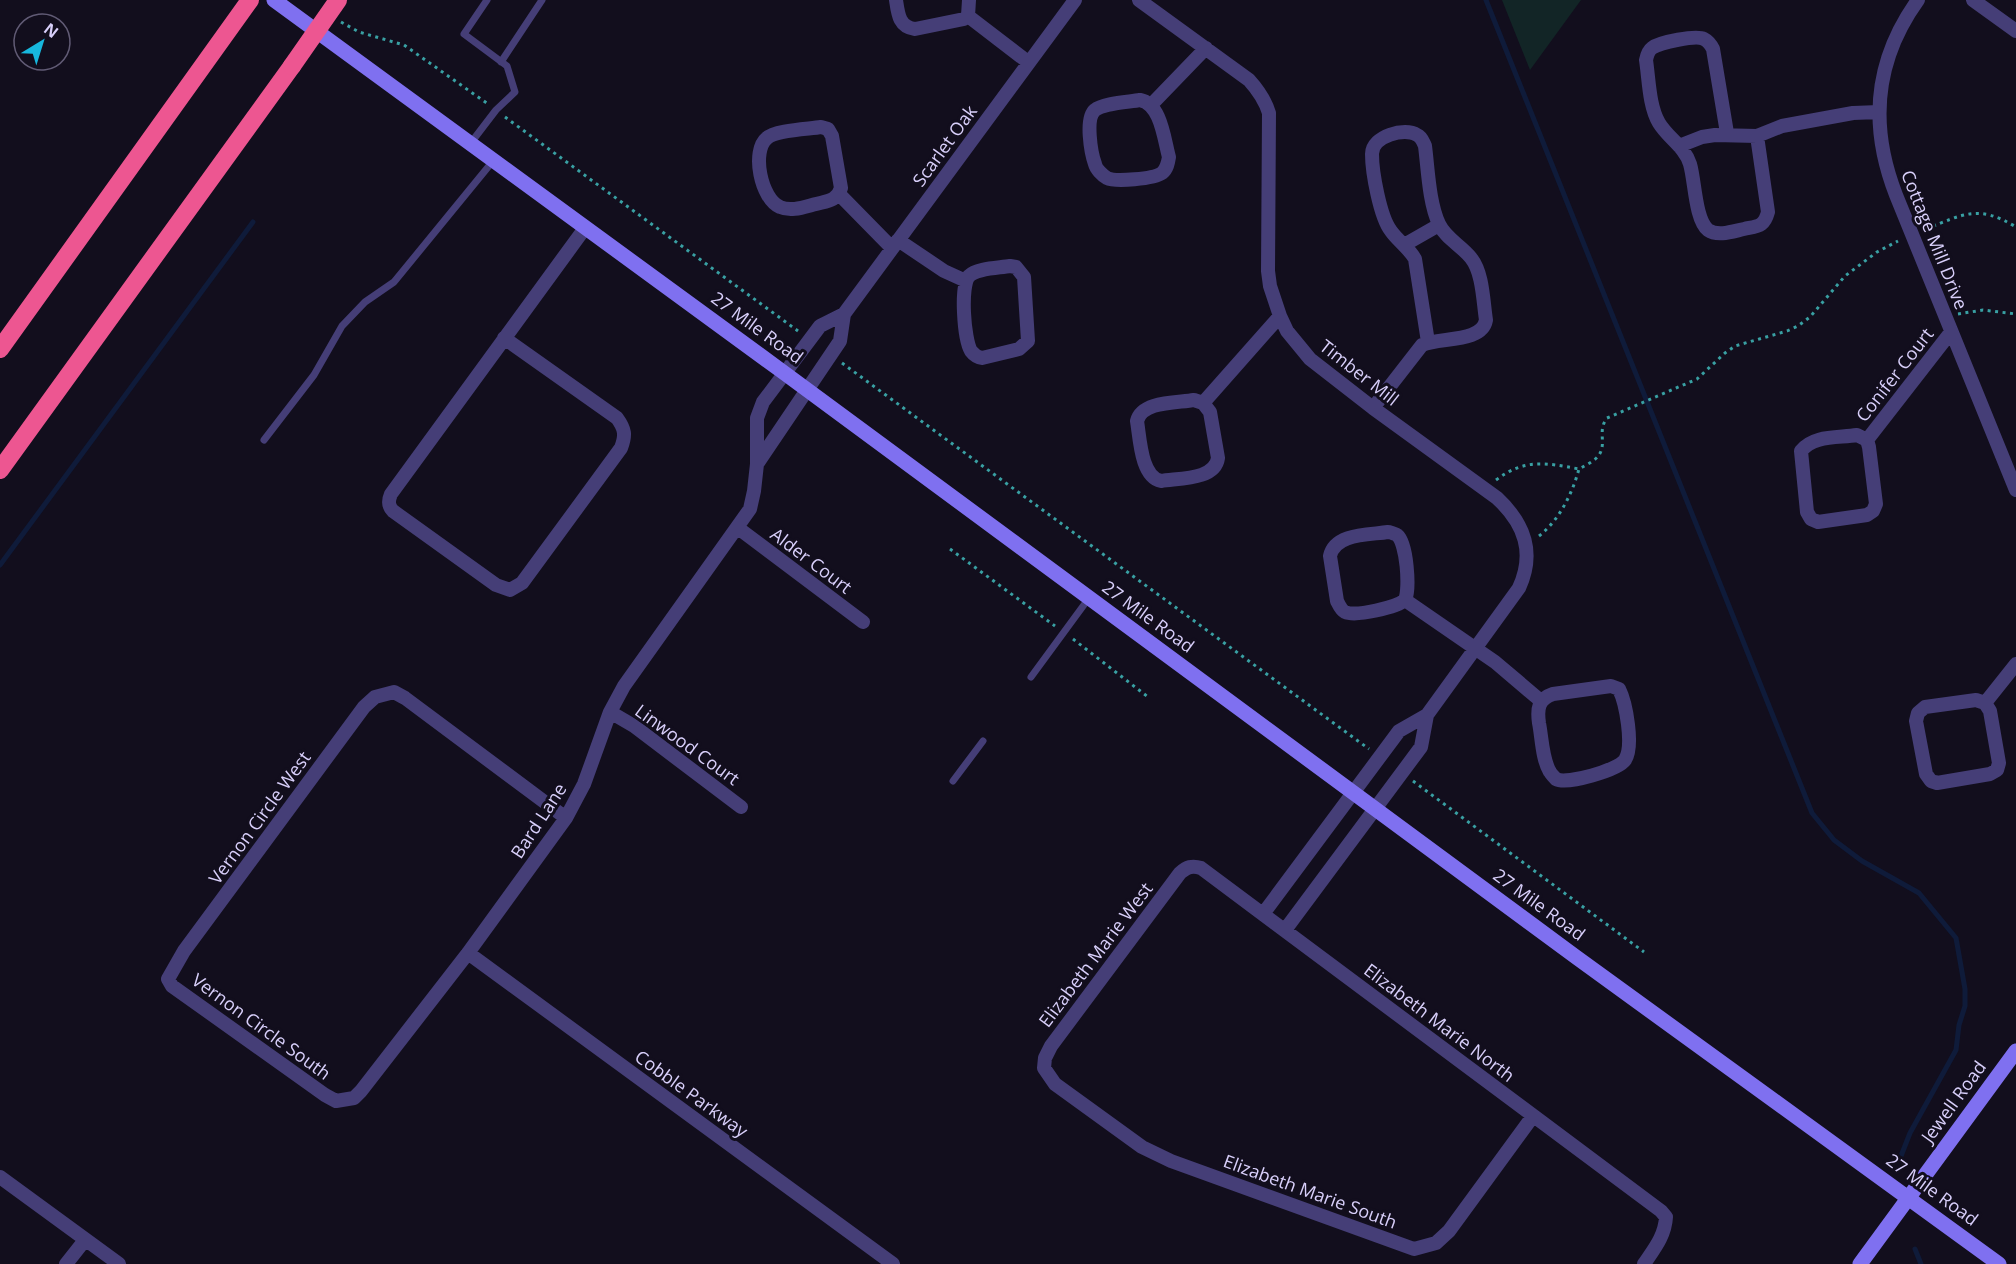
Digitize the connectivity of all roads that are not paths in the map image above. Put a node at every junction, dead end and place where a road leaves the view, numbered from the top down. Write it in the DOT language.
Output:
graph roads {
  1 [pos="250,0"];
  2 [pos="274,0"];
  3 [pos="487,0"];
  4 [pos="542,0"];
  5 [pos="896,0"];
  6 [pos="969,0"];
  7 [pos="1076,0"];
  8 [pos="1139,0"];
  9 [pos="1918,0"];
  10 [pos="1973,0"];
  11 [pos="336,8"];
  12 [pos="968,16"];
  13 [pos="2016,31"];
  14 [pos="1206,48"];
  15 [pos="501,62"];
  16 [pos="1028,62"];
  17 [pos="1151,105"];
  18 [pos="1879,112"];
  19 [pos="1727,134"];
  20 [pos="1757,136"];
  21 [pos="470,144"];
  22 [pos="1679,146"];
  23 [pos="493,161"];
  24 [pos="839,194"];
  25 [pos="1439,225"];
  26 [pos="585,228"];
  27 [pos="895,244"];
  28 [pos="1404,245"];
  29 [pos="966,281"];
  30 [pos="844,314"];
  31 [pos="1280,316"];
  32 [pos="1951,332"];
  33 [pos="504,338"];
  34 [pos="1428,342"];
  35 [pos="0,349"];
  36 [pos="783,372"];
  37 [pos="808,390"];
  38 [pos="1203,403"];
  39 [pos="1373,408"];
  40 [pos="264,440"];
  41 [pos="1867,440"];
  42 [pos="756,464"];
  43 [pos="0,470"];
  44 [pos="2016,490"];
  45 [pos="738,528"];
  46 [pos="1089,598"];
  47 [pos="1405,600"];
  48 [pos="862,622"];
  49 [pos="1476,649"];
  50 [pos="2016,664"];
  51 [pos="1030,677"];
  52 [pos="1541,701"];
  53 [pos="1985,703"];
  54 [pos="610,712"];
  55 [pos="1427,715"];
  56 [pos="983,741"];
  57 [pos="953,781"];
  58 [pos="1354,792"];
  59 [pos="741,807"];
  60 [pos="1376,809"];
  61 [pos="566,818"];
  62 [pos="1186,868"];
  63 [pos="1263,914"];
  64 [pos="1285,930"];
  65 [pos="468,953"];
  66 [pos="168,979"];
  67 [pos="2016,1051"];
  68 [pos="1044,1068"];
  69 [pos="336,1101"];
  70 [pos="1533,1116"];
  71 [pos="0,1177"];
  72 [pos="1909,1197"];
  73 [pos="85,1240"];
  74 [pos="66,1264"];
  75 [pos="119,1264"];
  76 [pos="893,1264"];
  77 [pos="1644,1264"];
  78 [pos="1860,1264"];
  79 [pos="1999,1264"];
  1 -- 35 [label="highway"];
  2 -- 21 [label="street, 27 Mile Road"];
  3 -- 15 [label="lane"];
  4 -- 15 [label="lane"];
  5 -- 12 [label="street"];
  6 -- 12 [label="street"];
  7 -- 16 [label="street, Scarlet Oak"];
  8 -- 14 [label="street, Timber Mill"];
  9 -- 18 [label="street, Cottage Mill Drive"];
  10 -- 13 [label="street"];
  11 -- 43 [label="highway, bridge"];
  12 -- 16 [label="street"];
  14 -- 17 [label="street"];
  14 -- 31 [label="street, Timber Mill"];
  15 -- 21 [label="lane"];
  16 -- 27 [label="street, Scarlet Oak"];
  17 -- 17 [label="street"];
  18 -- 20 [label="street"];
  18 -- 32 [label="street, Cottage Mill Drive"];
  19 -- 20 [label="street"];
  19 -- 22 [label="street"];
  19 -- 22 [label="street"];
  20 -- 22 [label="street"];
  21 -- 23 [label="street, 27 Mile Road"];
  23 -- 26 [label="street, 27 Mile Road"];
  23 -- 40 [label="lane"];
  24 -- 24 [label="street"];
  24 -- 27 [label="street"];
  25 -- 28 [label="street"];
  25 -- 28 [label="street"];
  25 -- 34 [label="street"];
  26 -- 33 [label="street"];
  26 -- 36 [label="street, 27 Mile Road"];
  27 -- 29 [label="street"];
  27 -- 30 [label="street, Scarlet Oak"];
  28 -- 34 [label="street"];
  29 -- 29 [label="street"];
  30 -- 36 [label="street, Scarlet Oak"];
  30 -- 37 [label="street, Scarlet Oak"];
  31 -- 38 [label="street"];
  31 -- 39 [label="street, Timber Mill"];
  32 -- 41 [label="street, Conifer Court"];
  32 -- 44 [label="street, Cottage Mill Drive"];
  33 -- 33 [label="street"];
  34 -- 39 [label="street"];
  36 -- 37 [label="street, 27 Mile Road"];
  36 -- 42 [label="street, Bard Lane"];
  37 -- 42 [label="street, Bard Lane"];
  37 -- 46 [label="street, 27 Mile Road"];
  38 -- 38 [label="street"];
  39 -- 49 [label="street, Timber Mill"];
  41 -- 41 [label="street, Conifer Court"];
  42 -- 45 [label="street, Bard Lane"];
  45 -- 48 [label="street, Alder Court"];
  45 -- 54 [label="street, Bard Lane"];
  46 -- 51 [label="lane"];
  46 -- 58 [label="street, 27 Mile Road"];
  47 -- 47 [label="street"];
  47 -- 49 [label="street"];
  49 -- 52 [label="street"];
  49 -- 55 [label="street, Timber Mill"];
  50 -- 53 [label="street"];
  52 -- 52 [label="street"];
  53 -- 53 [label="street"];
  54 -- 59 [label="street, Linwood Court"];
  54 -- 61 [label="street, Bard Lane"];
  55 -- 58 [label="street, Timber Mill"];
  55 -- 60 [label="street, Timber Mill"];
  56 -- 57 [label="lane"];
  58 -- 60 [label="street, 27 Mile Road"];
  58 -- 63 [label="street, Timber Mill"];
  60 -- 64 [label="street, Timber Mill"];
  60 -- 72 [label="street, 27 Mile Road"];
  61 -- 65 [label="street, Bard Lane"];
  61 -- 66 [label="street, Vernon Circle West"];
  62 -- 63 [label="street, Elizabeth Marie North"];
  62 -- 68 [label="street, Elizabeth Marie West"];
  63 -- 64 [label="street, Elizabeth Marie North"];
  64 -- 70 [label="street, Elizabeth Marie North"];
  65 -- 69 [label="street, Bard Lane"];
  65 -- 76 [label="street, Cobble Parkway"];
  66 -- 69 [label="street, Vernon Circle South"];
  67 -- 72 [label="street, Jewell Road"];
  68 -- 70 [label="street, Elizabeth Marie South"];
  70 -- 77 [label="street, Elizabeth Marie North"];
  71 -- 73 [label="street"];
  72 -- 78 [label="street, Jewell Road"];
  72 -- 79 [label="street, 27 Mile Road"];
  73 -- 74 [label="street"];
  73 -- 75 [label="street"];
}
